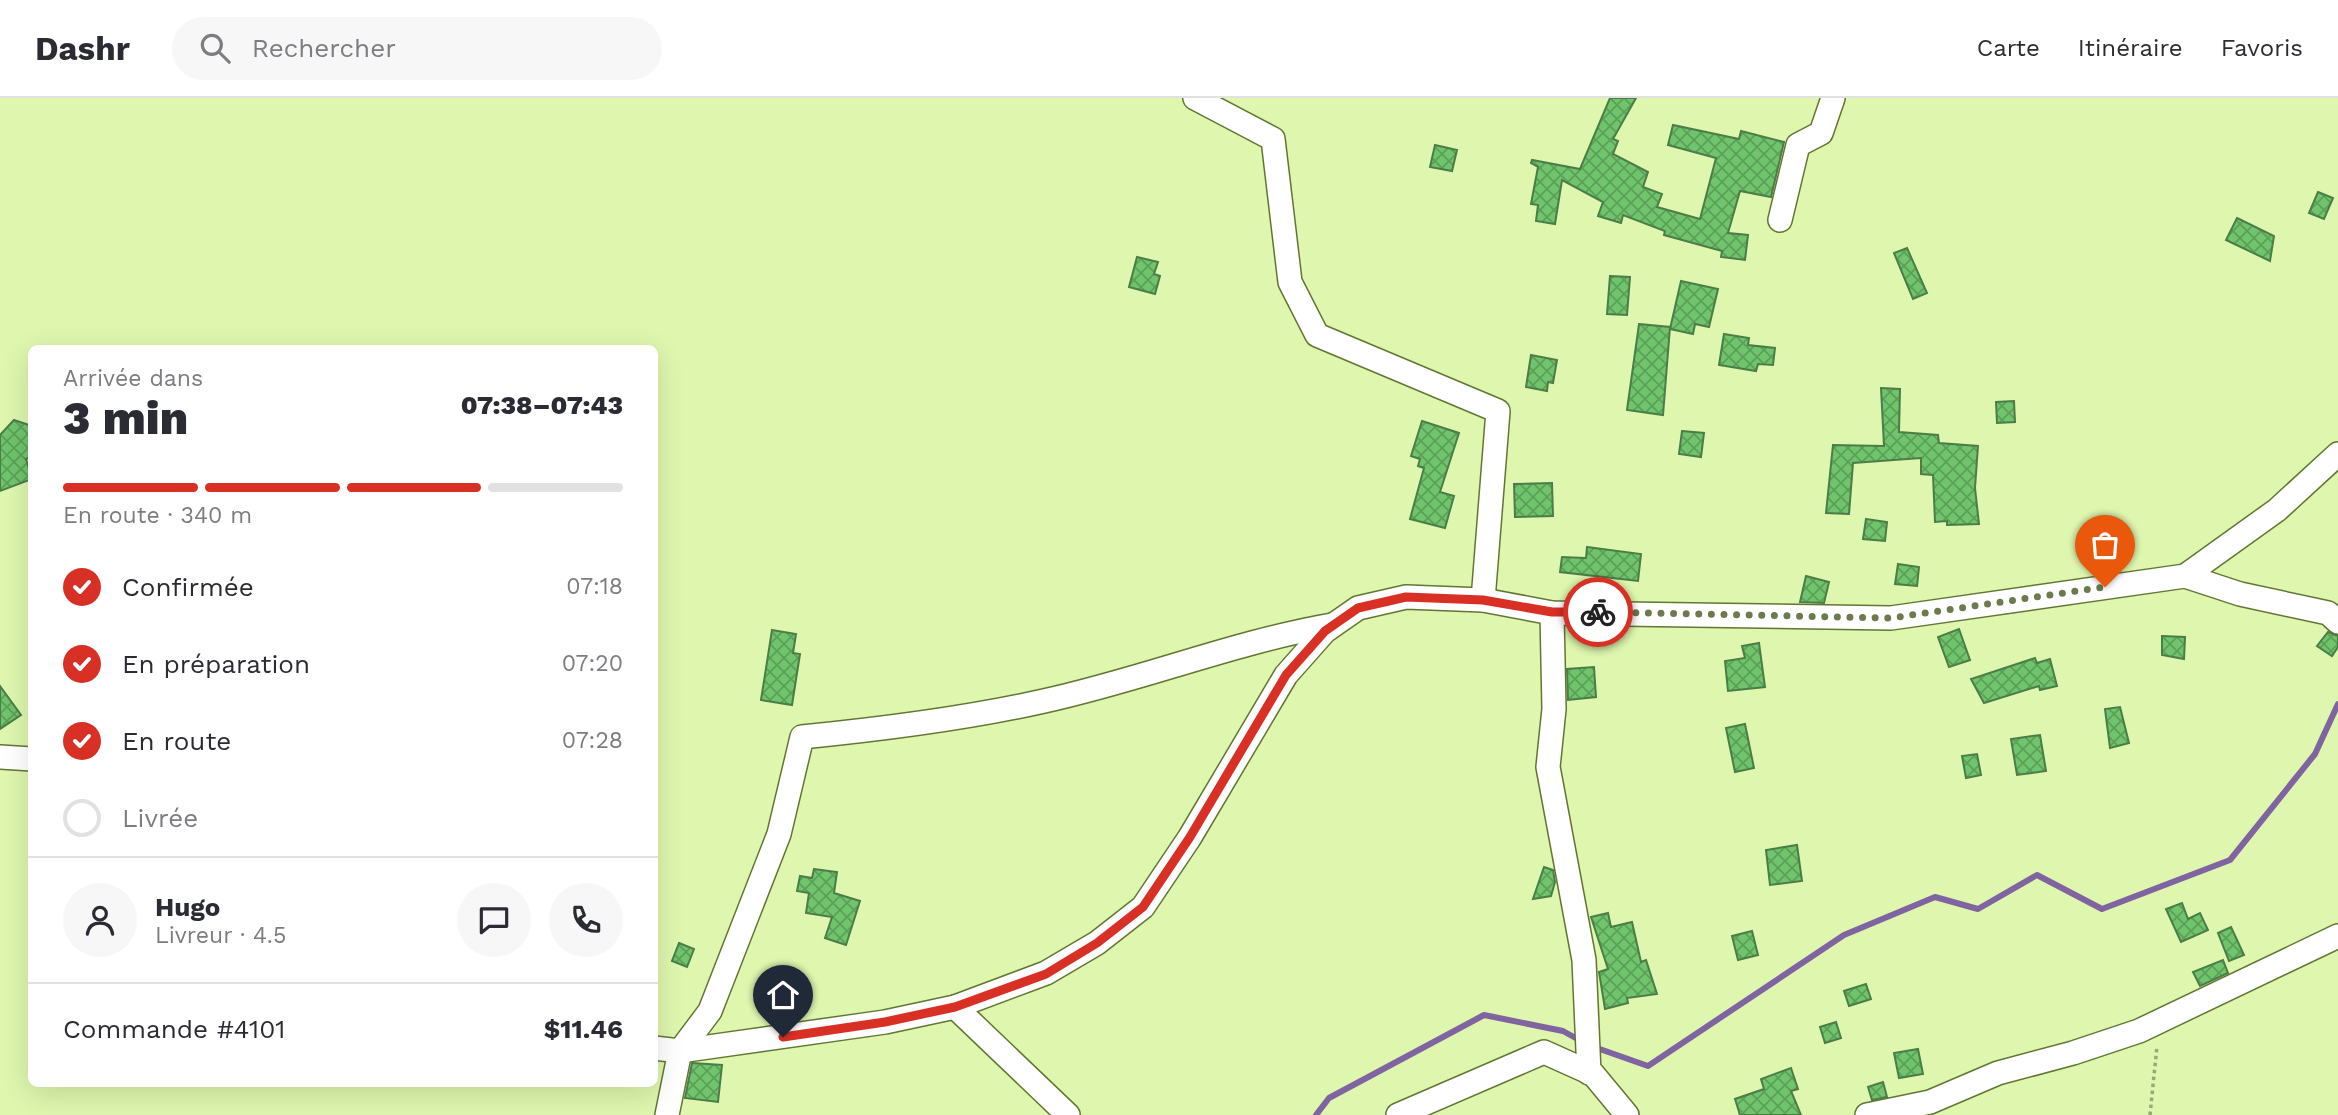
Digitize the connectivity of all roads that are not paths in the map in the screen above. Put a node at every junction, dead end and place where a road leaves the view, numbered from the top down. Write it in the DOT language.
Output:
graph roads {
  1 [pos="1195,98"];
  2 [pos="1833,98"];
  3 [pos="1780,220"];
  4 [pos="2338,454"];
  5 [pos="2185,576"];
  6 [pos="1483,600"];
  7 [pos="1552,612"];
  8 [pos="2338,622"];
  9 [pos="1332,625"];
  10 [pos="0,736"];
  11 [pos="15,758"];
  12 [pos="2338,936"];
  13 [pos="955,1007"];
  14 [pos="658,1048"];
  15 [pos="680,1051"];
  16 [pos="1589,1073"];
  17 [pos="667,1115"];
  18 [pos="1068,1115"];
  19 [pos="1398,1115"];
  20 [pos="1627,1115"];
  21 [pos="1867,1115"];
  1 -- 6 [label="street"];
  2 -- 3 [label="street"];
  4 -- 5 [label="street"];
  5 -- 7 [label="street"];
  5 -- 8 [label="street"];
  6 -- 7 [label="street"];
  6 -- 9 [label="street"];
  7 -- 16 [label="street"];
  9 -- 13 [label="street"];
  9 -- 15 [label="street"];
  10 -- 11 [label="street"];
  12 -- 21 [label="street"];
  13 -- 15 [label="street"];
  13 -- 18 [label="street"];
  14 -- 15 [label="street"];
  15 -- 17 [label="street"];
  16 -- 19 [label="street"];
  16 -- 20 [label="street"];
}
